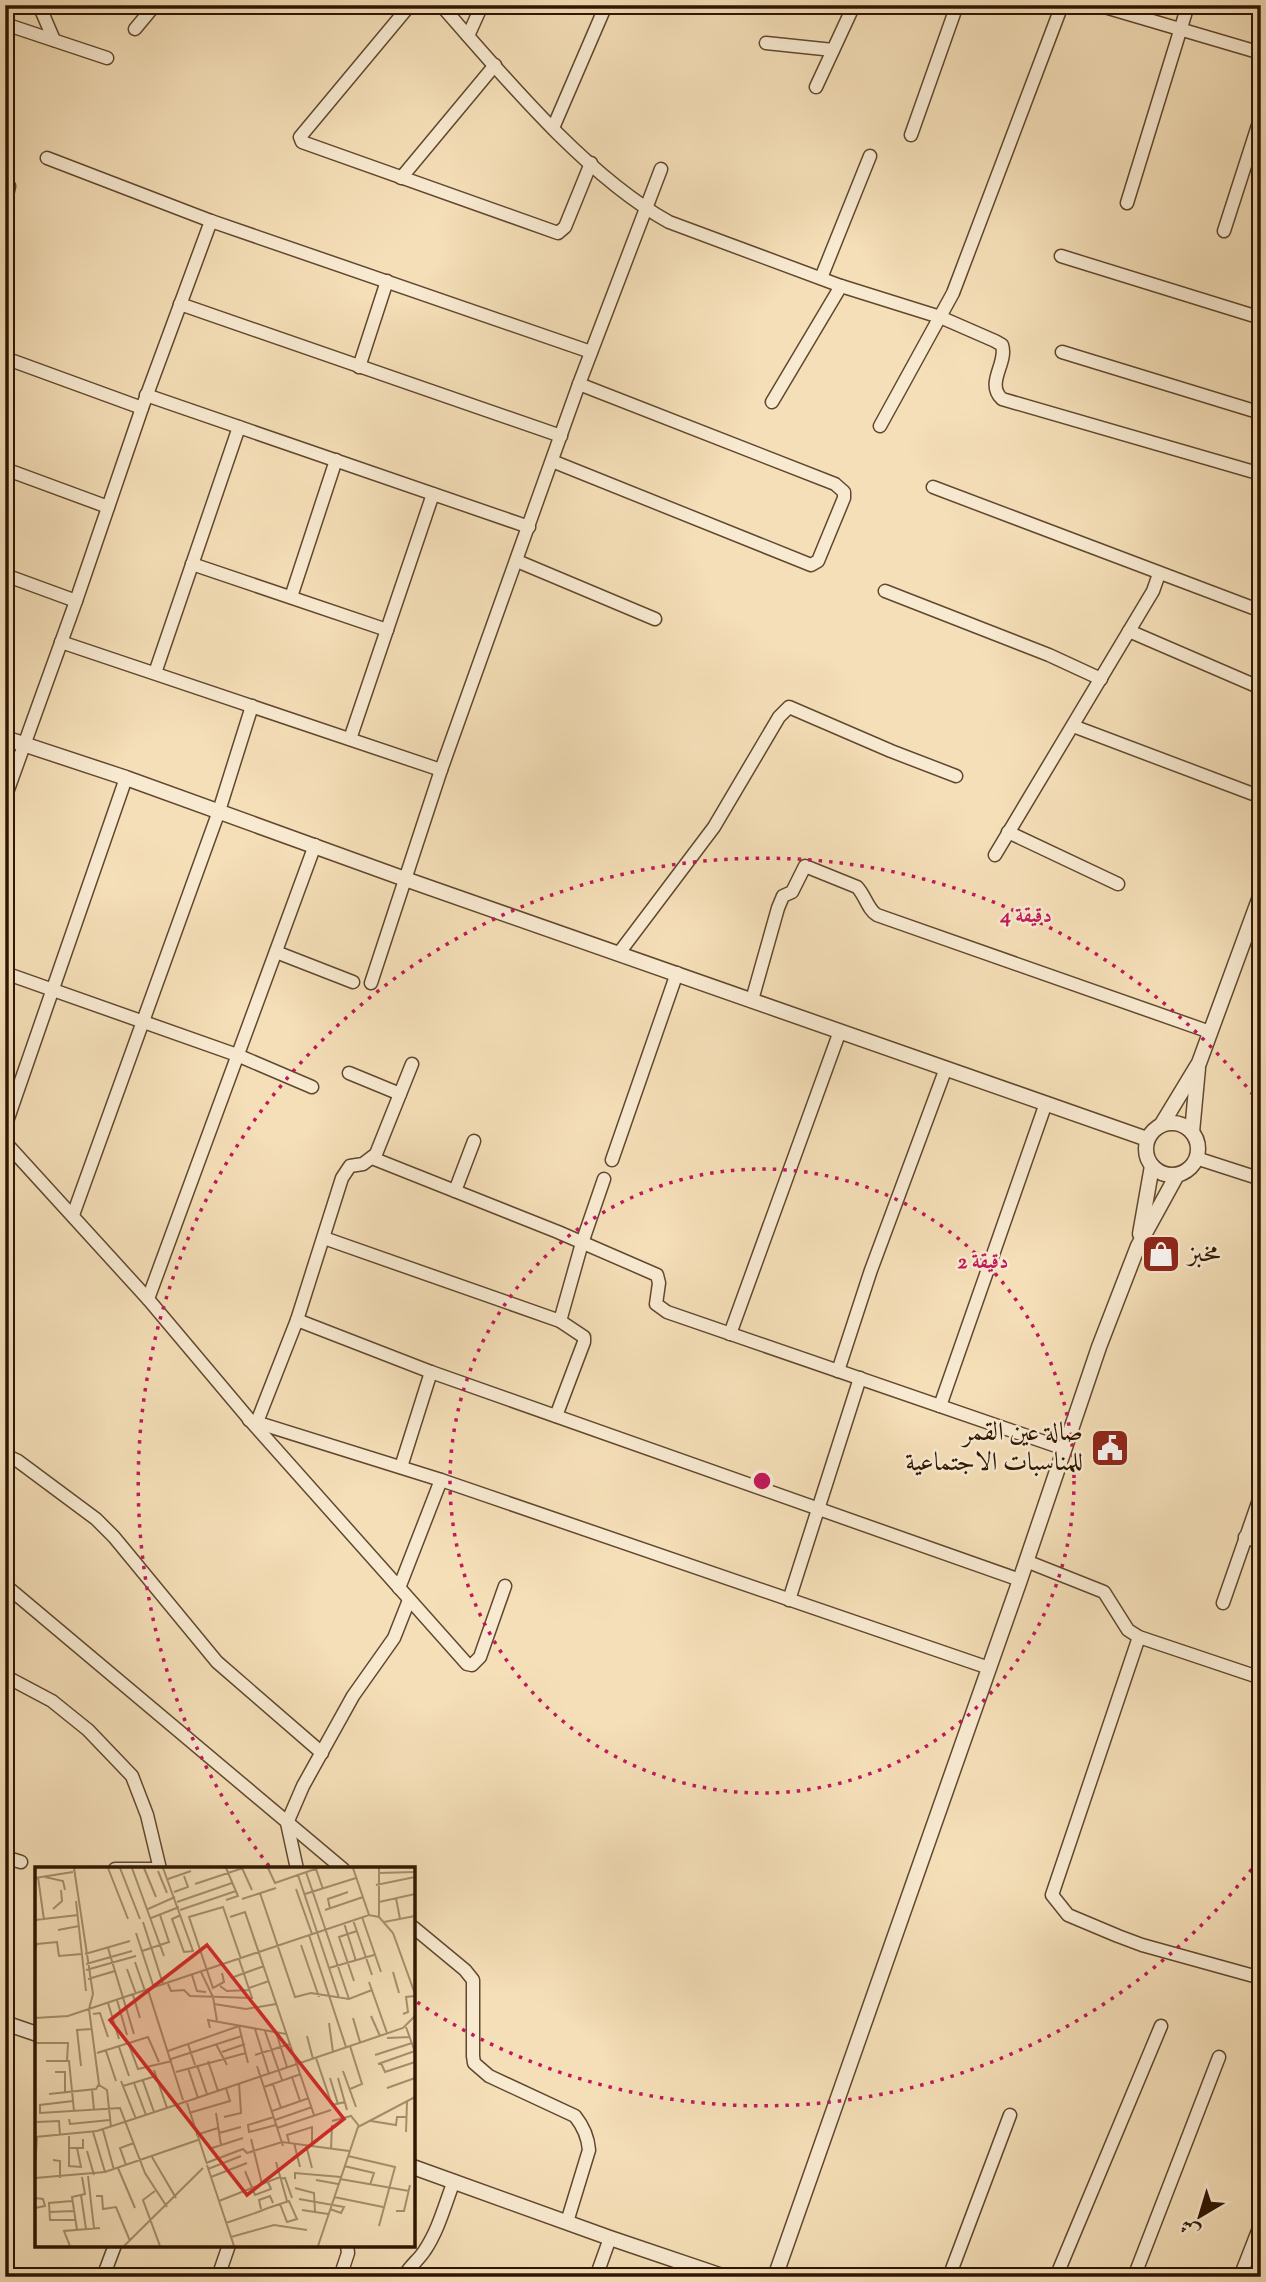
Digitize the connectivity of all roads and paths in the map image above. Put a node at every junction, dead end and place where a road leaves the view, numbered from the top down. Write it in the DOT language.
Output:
graph roads {
  1 [pos="39,5"];
  2 [pos="155,5"];
  3 [pos="410,5"];
  4 [pos="441,5"];
  5 [pos="482,5"];
  6 [pos="606,5"];
  7 [pos="854,5"];
  8 [pos="957,5"];
  9 [pos="1062,5"];
  10 [pos="1098,5"];
  11 [pos="1188,5"];
  12 [pos="5,24"];
  13 [pos="135,29"];
  14 [pos="1182,30"];
  15 [pos="468,36"];
  16 [pos="54,40"];
  17 [pos="766,43"];
  18 [pos="833,50"];
  19 [pos="1260,51"];
  20 [pos="107,58"];
  21 [pos="495,65"];
  22 [pos="816,87"];
  23 [pos="1261,117"];
  24 [pos="553,128"];
  25 [pos="911,135"];
  26 [pos="870,156"];
  27 [pos="47,158"];
  28 [pos="591,163"];
  29 [pos="661,169"];
  30 [pos="401,178"];
  31 [pos="5,182"];
  32 [pos="1127,204"];
  33 [pos="5,205"];
  34 [pos="644,209"];
  35 [pos="211,221"];
  36 [pos="1224,231"];
  37 [pos="1061,256"];
  38 [pos="821,278"];
  39 [pos="387,281"];
  40 [pos="841,286"];
  41 [pos="180,304"];
  42 [pos="940,317"];
  43 [pos="1261,317"];
  44 [pos="592,352"];
  45 [pos="1062,352"];
  46 [pos="5,358"];
  47 [pos="359,367"];
  48 [pos="579,384"];
  49 [pos="146,394"];
  50 [pos="772,402"];
  51 [pos="142,408"];
  52 [pos="1261,413"];
  53 [pos="880,426"];
  54 [pos="239,427"];
  55 [pos="561,436"];
  56 [pos="336,460"];
  57 [pos="552,461"];
  58 [pos="5,469"];
  59 [pos="1261,474"];
  60 [pos="933,487"];
  61 [pos="433,494"];
  62 [pos="108,506"];
  63 [pos="529,527"];
  64 [pos="517,561"];
  65 [pos="192,564"];
  66 [pos="1159,574"];
  67 [pos="5,575"];
  68 [pos="885,591"];
  69 [pos="290,597"];
  70 [pos="76,601"];
  71 [pos="1261,611"];
  72 [pos="655,619"];
  73 [pos="387,630"];
  74 [pos="1129,631"];
  75 [pos="61,642"];
  76 [pos="155,673"];
  77 [pos="1101,678"];
  78 [pos="1261,688"];
  79 [pos="252,706"];
  80 [pos="1073,726"];
  81 [pos="5,738"];
  82 [pos="350,739"];
  83 [pos="23,744"];
  84 [pos="441,770"];
  85 [pos="956,776"];
  86 [pos="126,778"];
  87 [pos="1261,797"];
  88 [pos="5,798"];
  89 [pos="219,811"];
  90 [pos="1008,832"];
  91 [pos="315,845"];
  92 [pos="995,855"];
  93 [pos="405,879"];
  94 [pos="1118,884"];
  95 [pos="1261,894"];
  96 [pos="276,952"];
  97 [pos="619,953"];
  98 [pos="5,973"];
  99 [pos="677,973"];
  100 [pos="353,982"];
  101 [pos="371,983"];
  102 [pos="52,989"];
  103 [pos="752,999"];
  104 [pos="145,1021"];
  105 [pos="840,1031"];
  106 [pos="1210,1032"];
  107 [pos="237,1055"];
  108 [pos="1199,1063"];
  109 [pos="412,1064"];
  110 [pos="946,1068"];
  111 [pos="349,1073"];
  112 [pos="312,1087"];
  113 [pos="400,1094"];
  114 [pos="1046,1103"];
  115 [pos="1162,1124"];
  116 [pos="5,1127"];
  117 [pos="1192,1132"];
  118 [pos="1147,1139"];
  119 [pos="474,1141"];
  120 [pos="5,1143"];
  121 [pos="372,1158"];
  122 [pos="1196,1158"];
  123 [pos="612,1160"];
  124 [pos="1152,1166"];
  125 [pos="1177,1175"];
  126 [pos="604,1178"];
  127 [pos="1261,1179"];
  128 [pos="455,1191"];
  129 [pos="73,1215"];
  130 [pos="324,1238"];
  131 [pos="582,1243"];
  132 [pos="1138,1246"];
  133 [pos="148,1299"];
  134 [pos="297,1320"];
  135 [pos="560,1321"];
  136 [pos="730,1334"];
  137 [pos="838,1371"];
  138 [pos="431,1372"];
  139 [pos="860,1378"];
  140 [pos="940,1406"];
  141 [pos="556,1416"];
  142 [pos="253,1421"];
  143 [pos="1065,1449"];
  144 [pos="5,1455"];
  145 [pos="401,1467"];
  146 [pos="441,1480"];
  147 [pos="1261,1494"];
  148 [pos="818,1509"];
  149 [pos="1245,1537"];
  150 [pos="1261,1543"];
  151 [pos="1026,1561"];
  152 [pos="1020,1580"];
  153 [pos="5,1585"];
  154 [pos="505,1586"];
  155 [pos="399,1588"];
  156 [pos="409,1600"];
  157 [pos="789,1600"];
  158 [pos="1223,1603"];
  159 [pos="1139,1637"];
  160 [pos="989,1668"];
  161 [pos="5,1676"];
  162 [pos="1261,1678"];
  163 [pos="322,1753"];
  164 [pos="286,1822"];
  165 [pos="5,1857"];
  166 [pos="21,1862"];
  167 [pos="160,1867"];
  168 [pos="297,1867"];
  169 [pos="341,1867"];
  170 [pos="415,1929"];
  171 [pos="1261,1978"];
  172 [pos="1161,2026"];
  173 [pos="6,2027"];
  174 [pos="35,2034"];
  175 [pos="1219,2057"];
  176 [pos="1010,2115"];
  177 [pos="415,2168"];
  178 [pos="454,2181"];
  179 [pos="567,2222"];
  180 [pos="1261,2223"];
  181 [pos="611,2238"];
  182 [pos="114,2247"];
  183 [pos="228,2247"];
  184 [pos="347,2247"];
  185 [pos="706,2274"];
  186 [pos="103,2277"];
  187 [pos="218,2277"];
  188 [pos="340,2277"];
  189 [pos="404,2277"];
  190 [pos="596,2277"];
  191 [pos="725,2277"];
  192 [pos="775,2277"];
  193 [pos="949,2277"];
  194 [pos="1056,2277"];
  195 [pos="1134,2277"];
  196 [pos="1240,2277"];
  1 -- 16 [label="street"];
  2 -- 13 [label="street"];
  3 -- 30 [label="street"];
  4 -- 15 [label="street"];
  5 -- 15 [label="street"];
  6 -- 24 [label="street"];
  7 -- 18 [label="street"];
  8 -- 25 [label="street"];
  9 -- 42 [label="street"];
  10 -- 14 [label="street"];
  11 -- 14 [label="street"];
  12 -- 16 [label="street"];
  14 -- 19 [label="street"];
  14 -- 32 [label="street"];
  15 -- 21 [label="street"];
  16 -- 20 [label="street"];
  17 -- 18 [label="street"];
  18 -- 22 [label="street"];
  21 -- 24 [label="street"];
  21 -- 30 [label="street"];
  23 -- 36 [label="street"];
  24 -- 28 [label="street"];
  26 -- 38 [label="street"];
  27 -- 35 [label="street"];
  28 -- 30 [label="street"];
  28 -- 34 [label="street"];
  29 -- 34 [label="street"];
  31 -- 33 [label="street"];
  34 -- 38 [label="street"];
  34 -- 44 [label="street"];
  35 -- 39 [label="street"];
  35 -- 41 [label="street"];
  37 -- 43 [label="street"];
  38 -- 40 [label="street"];
  39 -- 44 [label="street"];
  39 -- 47 [label="street"];
  40 -- 42 [label="street"];
  40 -- 50 [label="street"];
  41 -- 47 [label="street"];
  41 -- 49 [label="street"];
  42 -- 53 [label="street"];
  42 -- 59 [label="street"];
  44 -- 48 [label="street"];
  45 -- 52 [label="street"];
  46 -- 51 [label="street"];
  47 -- 55 [label="street"];
  48 -- 55 [label="street"];
  48 -- 57 [label="street"];
  49 -- 51 [label="street"];
  49 -- 54 [label="street"];
  51 -- 62 [label="street"];
  54 -- 56 [label="street"];
  54 -- 65 [label="street"];
  55 -- 57 [label="street"];
  56 -- 61 [label="street"];
  56 -- 69 [label="street"];
  57 -- 63 [label="street"];
  58 -- 62 [label="street"];
  60 -- 66 [label="street"];
  61 -- 63 [label="street"];
  61 -- 73 [label="street"];
  62 -- 70 [label="street"];
  63 -- 64 [label="street"];
  64 -- 72 [label="street"];
  64 -- 84 [label="street"];
  65 -- 69 [label="street"];
  65 -- 76 [label="street"];
  66 -- 71 [label="street"];
  66 -- 74 [label="street"];
  67 -- 70 [label="street"];
  68 -- 77 [label="street"];
  69 -- 73 [label="street"];
  70 -- 75 [label="street"];
  73 -- 82 [label="street"];
  74 -- 77 [label="street"];
  74 -- 78 [label="street"];
  75 -- 76 [label="street"];
  75 -- 83 [label="street"];
  76 -- 79 [label="street"];
  77 -- 80 [label="street"];
  79 -- 82 [label="street"];
  79 -- 89 [label="street"];
  80 -- 87 [label="street"];
  80 -- 90 [label="street"];
  81 -- 83 [label="street"];
  82 -- 84 [label="street"];
  83 -- 86 [label="street"];
  83 -- 88 [label="street"];
  84 -- 93 [label="street"];
  85 -- 97 [label="street"];
  86 -- 89 [label="street"];
  86 -- 102 [label="street"];
  89 -- 91 [label="street"];
  89 -- 104 [label="street"];
  90 -- 92 [label="street"];
  90 -- 94 [label="street"];
  91 -- 93 [label="street"];
  91 -- 96 [label="street"];
  93 -- 97 [label="street"];
  93 -- 101 [label="street"];
  95 -- 106 [label="street"];
  96 -- 100 [label="street"];
  96 -- 107 [label="street"];
  97 -- 99 [label="street"];
  98 -- 102 [label="street"];
  99 -- 103 [label="street"];
  99 -- 123 [label="street"];
  102 -- 104 [label="street"];
  102 -- 116 [label="street"];
  103 -- 105 [label="street"];
  103 -- 106 [label="street"];
  104 -- 107 [label="street"];
  104 -- 129 [label="street"];
  105 -- 110 [label="street"];
  105 -- 136 [label="street"];
  106 -- 108 [label="street"];
  107 -- 112 [label="street"];
  107 -- 133 [label="street"];
  108 -- 115 [label="street"];
  108 -- 117 [label="street"];
  109 -- 113 [label="street"];
  110 -- 114 [label="street"];
  110 -- 137 [label="street"];
  111 -- 113 [label="street"];
  113 -- 121 [label="street"];
  114 -- 118 [label="street"];
  114 -- 140 [label="street"];
  115 -- 117 [label="street"];
  115 -- 118 [label="street"];
  117 -- 122 [label="street"];
  118 -- 124 [label="street"];
  119 -- 128 [label="street"];
  120 -- 129 [label="street"];
  121 -- 128 [label="street"];
  121 -- 130 [label="street"];
  122 -- 125 [label="street"];
  122 -- 127 [label="street"];
  124 -- 125 [label="street"];
  124 -- 132 [label="street"];
  125 -- 132 [label="street"];
  126 -- 131 [label="street"];
  128 -- 131 [label="street"];
  129 -- 133 [label="street"];
  130 -- 134 [label="street"];
  130 -- 135 [label="street"];
  131 -- 135 [label="street"];
  131 -- 136 [label="street"];
  132 -- 143 [label="street"];
  133 -- 142 [label="street"];
  134 -- 138 [label="street"];
  134 -- 142 [label="street"];
  135 -- 141 [label="street"];
  136 -- 137 [label="street"];
  137 -- 139 [label="street"];
  138 -- 141 [label="street"];
  138 -- 145 [label="street"];
  139 -- 140 [label="street"];
  139 -- 148 [label="street"];
  140 -- 143 [label="street"];
  141 -- 148 [label="street"];
  142 -- 145 [label="street"];
  142 -- 155 [label="street"];
  143 -- 151 [label="street"];
  144 -- 163 [label="street"];
  145 -- 146 [label="street"];
  146 -- 155 [label="street"];
  146 -- 157 [label="street"];
  147 -- 149 [label="street"];
  148 -- 152 [label="street"];
  148 -- 157 [label="street"];
  149 -- 150 [label="street"];
  149 -- 158 [label="street"];
  151 -- 152 [label="street"];
  151 -- 159 [label="street"];
  152 -- 160 [label="street"];
  153 -- 164 [label="street"];
  154 -- 156 [label="street"];
  155 -- 156 [label="street"];
  156 -- 163 [label="street"];
  157 -- 160 [label="street"];
  159 -- 162 [label="street"];
  159 -- 171 [label="street"];
  160 -- 192 [label="street"];
  161 -- 167 [label="street"];
  163 -- 164 [label="street"];
  164 -- 168 [label="street"];
  164 -- 169 [label="street"];
  165 -- 166 [label="street"];
  170 -- 179 [label="street"];
  172 -- 194 [label="street"];
  173 -- 174 [label="street"];
  175 -- 195 [label="street"];
  176 -- 193 [label="street"];
  177 -- 178 [label="street"];
  178 -- 179 [label="street"];
  178 -- 189 [label="street"];
  179 -- 181 [label="street"];
  180 -- 196 [label="street"];
  181 -- 185 [label="street"];
  181 -- 190 [label="street"];
  182 -- 186 [label="street"];
  183 -- 187 [label="street"];
  184 -- 188 [label="street"];
  185 -- 191 [label="street"];
}
